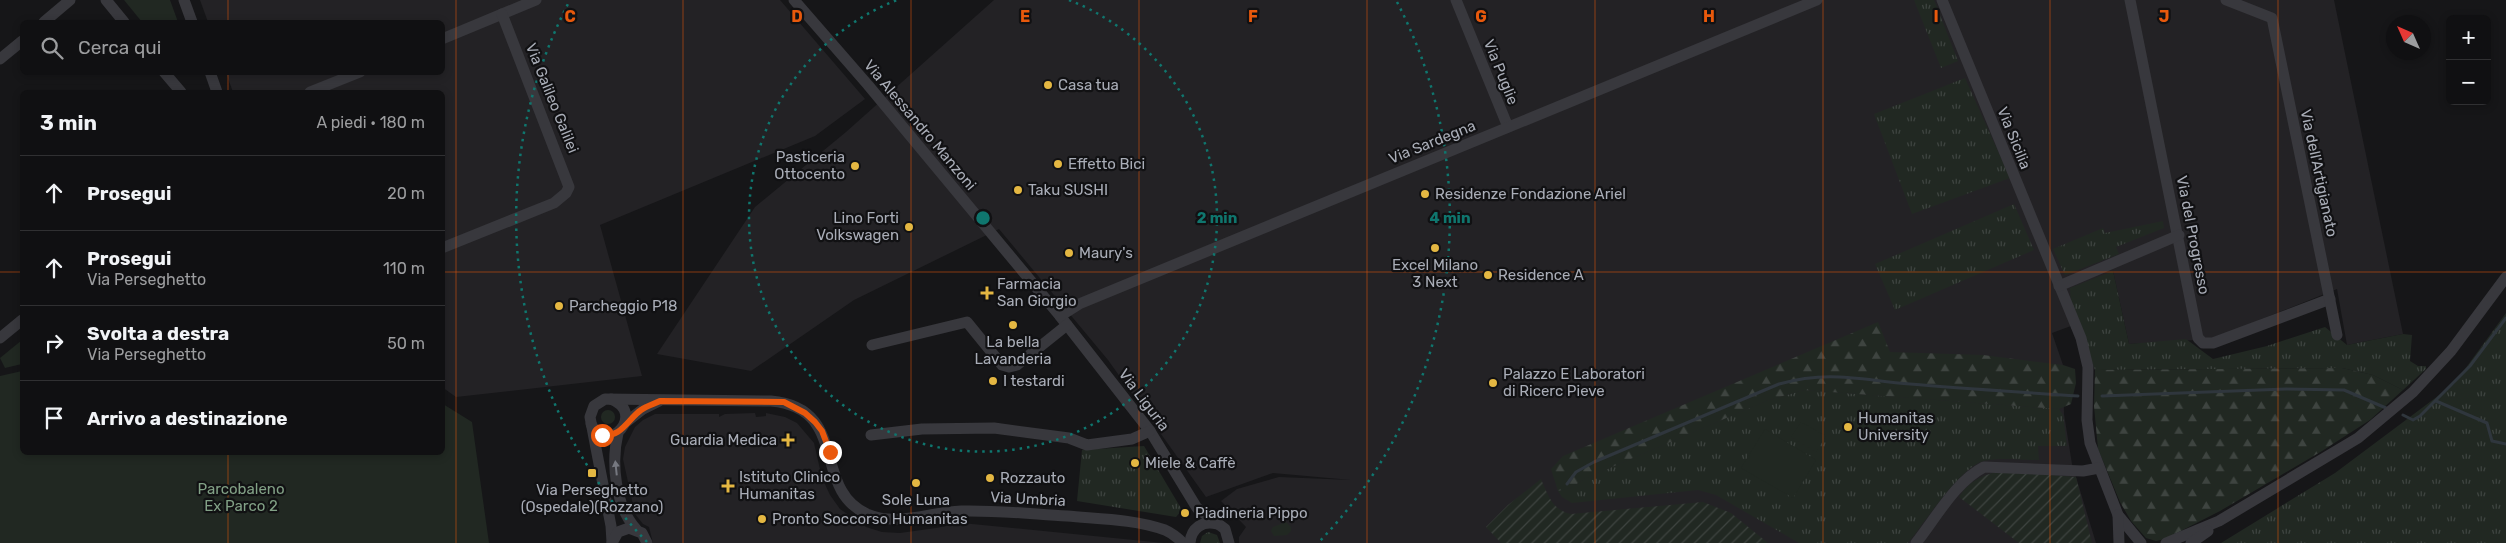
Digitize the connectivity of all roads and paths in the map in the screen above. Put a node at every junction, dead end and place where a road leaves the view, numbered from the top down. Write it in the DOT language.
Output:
graph roads {
  1 [pos="106,0"];
  2 [pos="184,0"];
  3 [pos="536,0"];
  4 [pos="794,0"];
  5 [pos="1456,0"];
  6 [pos="1817,0"];
  7 [pos="1942,0"];
  8 [pos="2130,0"];
  9 [pos="2226,0"];
  10 [pos="66,2"];
  11 [pos="502,14"];
  12 [pos="46,20"];
  13 [pos="122,20"];
  14 [pos="191,20"];
  15 [pos="445,37"];
  16 [pos="20,43"];
  17 [pos="0,59"];
  18 [pos="167,75"];
  19 [pos="211,75"];
  20 [pos="352,75"];
  21 [pos="179,90"];
  22 [pos="216,90"];
  23 [pos="315,90"];
  24 [pos="1508,127"];
  25 [pos="2179,236"];
  26 [pos="445,247"];
  27 [pos="2506,277"];
  28 [pos="2059,286"];
  29 [pos="2330,299"];
  30 [pos="1063,321"];
  31 [pos="20,322"];
  32 [pos="2337,334"];
  33 [pos="0,338"];
  34 [pos="872,345"];
  35 [pos="611,399"];
  36 [pos="660,401"];
  37 [pos="591,423"];
  38 [pos="622,428"];
  39 [pos="1150,431"];
  40 [pos="871,435"];
  41 [pos="2099,468"];
  42 [pos="1197,508"];
  43 [pos="2118,515"];
  44 [pos="2219,521"];
  45 [pos="1217,524"];
  46 [pos="636,529"];
  47 [pos="1166,531"];
  48 [pos="1193,534"];
  49 [pos="612,542"];
  50 [pos="647,543"];
  51 [pos="1183,543"];
  52 [pos="1229,543"];
  53 [pos="1916,543"];
  54 [pos="2119,543"];
  55 [pos="2141,543"];
  56 [pos="2166,543"];
  57 [pos="2191,543"];
  1 -- 13 [label="street"];
  2 -- 14 [label="street"];
  3 -- 11 [label="street"];
  4 -- 30 [label="street, Via Alessandro Manzoni"];
  5 -- 24 [label="street, Via Puglie"];
  6 -- 24 [label="street, Via Sardegna"];
  7 -- 28 [label="street, Via Sicilia"];
  8 -- 25 [label="street, Via del Progresso"];
  9 -- 29 [label="street, Via dell'Artigianato"];
  10 -- 12 [label="street"];
  11 -- 15 [label="street"];
  11 -- 26 [label="street, Via Galileo Galilei"];
  16 -- 17 [label="street"];
  18 -- 21 [label="street"];
  19 -- 22 [label="street"];
  20 -- 23 [label="street"];
  24 -- 30 [label="street, Via Sardegna"];
  25 -- 28 [label="street"];
  25 -- 29 [label="street, Via del Progresso"];
  27 -- 44 [label="street"];
  28 -- 41 [label="street, Via Sicilia"];
  29 -- 32 [label="street, Via dell'Artigianato"];
  30 -- 34 [label="street, Via Sardegna"];
  30 -- 39 [label="street, Via Liguria"];
  31 -- 33 [label="street"];
  35 -- 36 [label="street"];
  35 -- 37 [label="street"];
  35 -- 38 [label="street"];
  36 -- 38 [label="street"];
  36 -- 47 [label="street, Via Umbria"];
  37 -- 38 [label="street"];
  37 -- 49 [label="street"];
  46 -- 38 [label="street, one-way"];
  39 -- 40 [label="street"];
  39 -- 42 [label="street, Via Liguria"];
  41 -- 43 [label="street, Via Sicilia"];
  41 -- 53 [label="street"];
  42 -- 45 [label="street, Via Liguria"];
  42 -- 48 [label="street, Via Liguria"];
  43 -- 54 [label="street"];
  43 -- 55 [label="street"];
  44 -- 56 [label="street"];
  44 -- 57 [label="street"];
  45 -- 48 [label="street"];
  45 -- 52 [label="street, Via Liguria"];
  46 -- 49 [label="street"];
  46 -- 50 [label="street"];
  47 -- 48 [label="street"];
  47 -- 51 [label="street, Via Umbria"];
}
